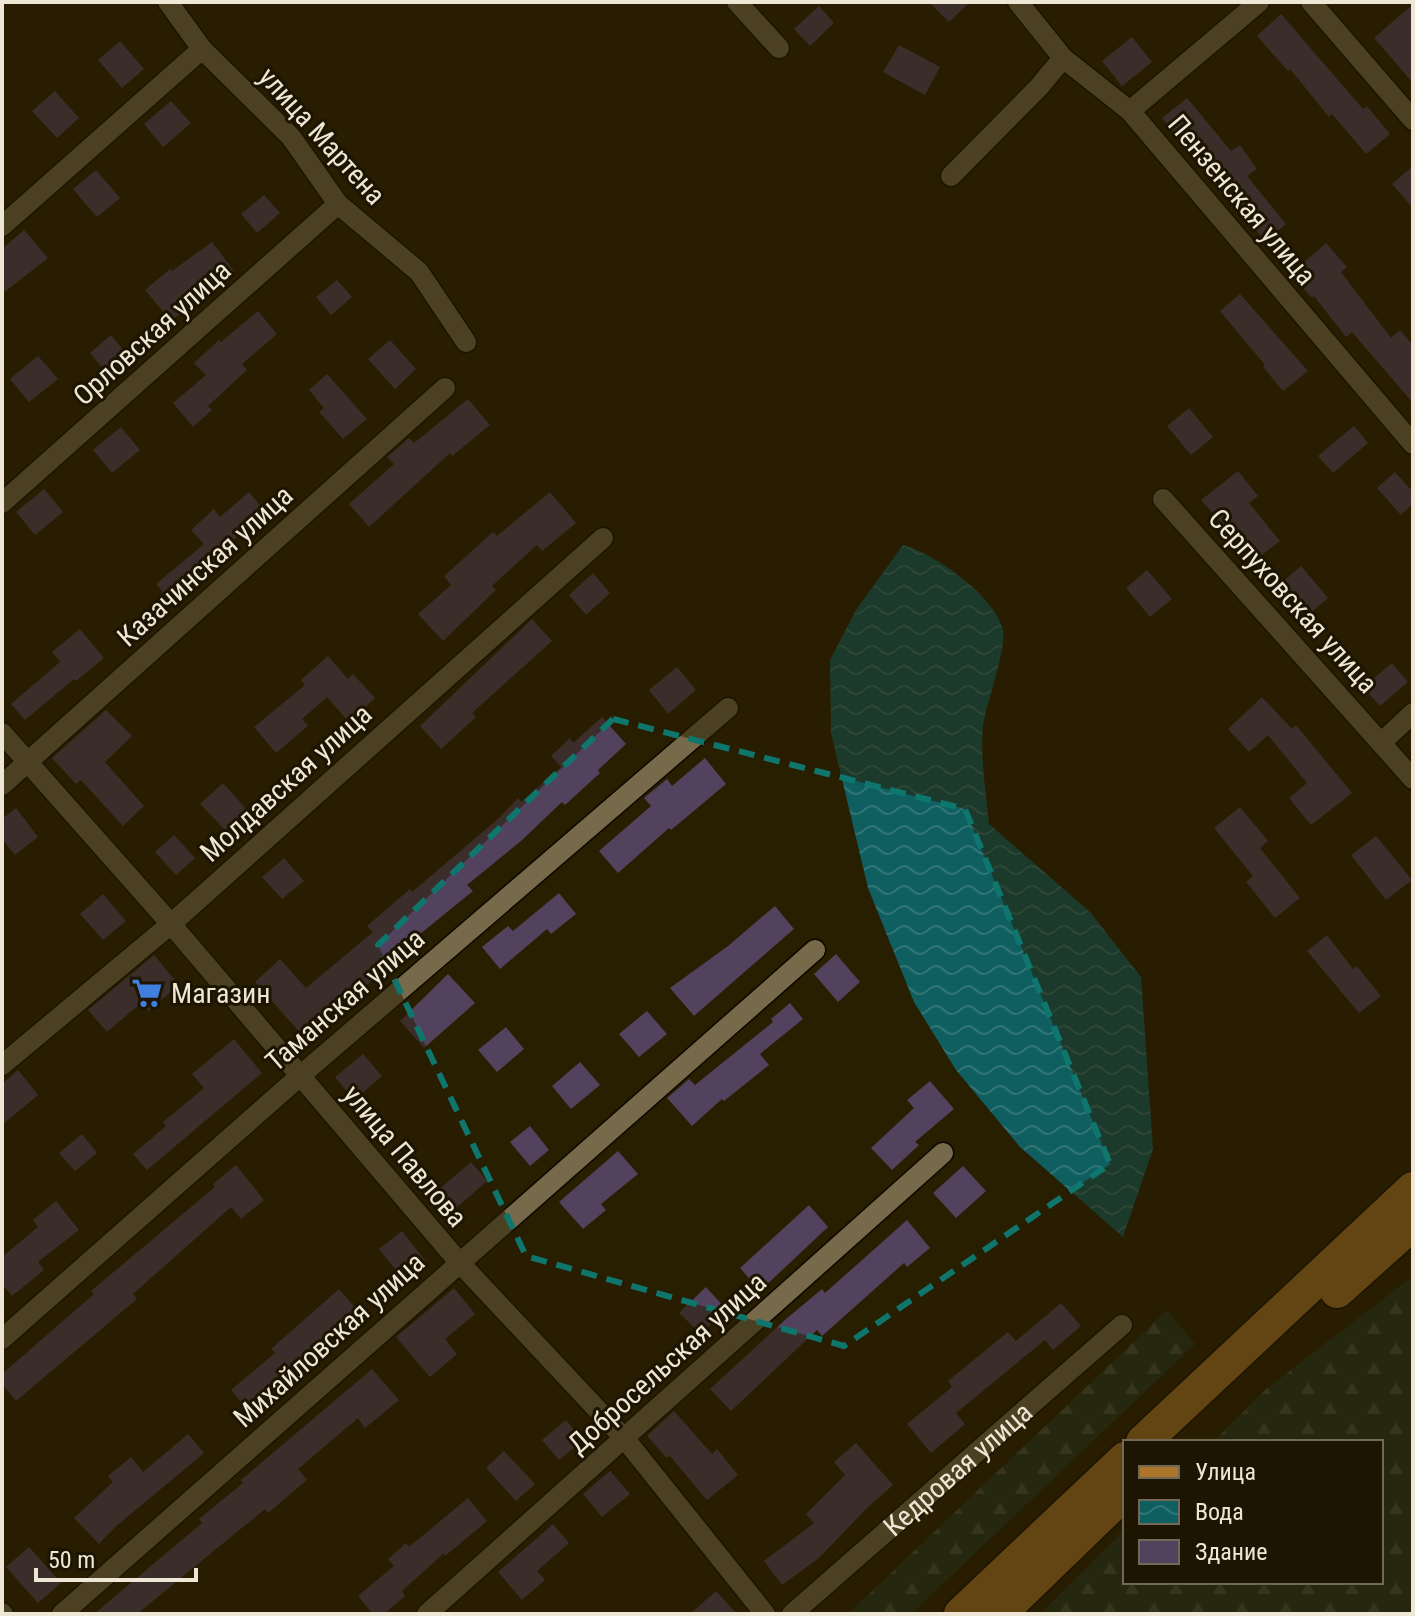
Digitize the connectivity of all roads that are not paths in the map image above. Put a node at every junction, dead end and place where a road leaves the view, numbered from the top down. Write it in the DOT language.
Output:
graph roads {
  1 [pos="168,2"];
  2 [pos="737,2"];
  3 [pos="1018,2"];
  4 [pos="1259,2"];
  5 [pos="1311,2"];
  6 [pos="779,48"];
  7 [pos="202,49"];
  8 [pos="1063,58"];
  9 [pos="1130,111"];
  10 [pos="1413,120"];
  11 [pos="951,176"];
  12 [pos="338,204"];
  13 [pos="2,226"];
  14 [pos="466,342"];
  15 [pos="445,388"];
  16 [pos="1413,444"];
  17 [pos="1163,499"];
  18 [pos="2,503"];
  19 [pos="603,538"];
  20 [pos="728,708"];
  21 [pos="1413,713"];
  22 [pos="2,733"];
  23 [pos="1382,742"];
  24 [pos="28,763"];
  25 [pos="1413,779"];
  26 [pos="2,785"];
  27 [pos="171,924"];
  28 [pos="815,950"];
  29 [pos="2,1065"];
  30 [pos="300,1076"];
  31 [pos="943,1153"];
  32 [pos="1413,1189"];
  33 [pos="1413,1223"];
  34 [pos="459,1262"];
  35 [pos="1122,1325"];
  36 [pos="2,1339"];
  37 [pos="625,1439"];
  38 [pos="1145,1440"];
  39 [pos="1178,1440"];
  40 [pos="1123,1461"];
  41 [pos="1123,1494"];
  42 [pos="62,1614"];
  43 [pos="427,1614"];
  44 [pos="765,1614"];
  45 [pos="792,1614"];
  46 [pos="961,1614"];
  47 [pos="999,1614"];
  1 -- 7 [label="street, улица Мартена"];
  2 -- 6 [label="street"];
  3 -- 8 [label="street, Пензенская улица"];
  4 -- 9 [label="street"];
  5 -- 10 [label="street"];
  7 -- 12 [label="street, улица Мартена"];
  7 -- 13 [label="street"];
  8 -- 9 [label="street, Пензенская улица"];
  8 -- 11 [label="street"];
  9 -- 16 [label="street, Пензенская улица"];
  12 -- 14 [label="street, улица Мартена"];
  12 -- 18 [label="street, Орловская улица"];
  15 -- 24 [label="street, Казачинская улица"];
  17 -- 23 [label="street, Серпуховская улица"];
  19 -- 27 [label="street, Молдавская улица"];
  20 -- 30 [label="street, Таманская улица"];
  21 -- 23 [label="street"];
  22 -- 24 [label="street, улица Павлова"];
  23 -- 25 [label="street, Серпуховская улица"];
  24 -- 26 [label="street, Казачинская улица"];
  24 -- 27 [label="street, улица Павлова"];
  27 -- 29 [label="street, Молдавская улица"];
  27 -- 30 [label="street, улица Павлова"];
  28 -- 34 [label="street, Михайловская улица"];
  30 -- 34 [label="street, улица Павлова"];
  30 -- 36 [label="street, Таманская улица"];
  31 -- 37 [label="street, Добросельская улица"];
  32 -- 38 [label="main road"];
  33 -- 39 [label="main road"];
  34 -- 37 [label="street, улица Павлова"];
  34 -- 42 [label="street, Михайловская улица"];
  35 -- 45 [label="street, Кедровая улица"];
  37 -- 43 [label="street, Добросельская улица"];
  37 -- 44 [label="street, улица Павлова"];
  40 -- 46 [label="main road"];
  41 -- 47 [label="main road"];
}
